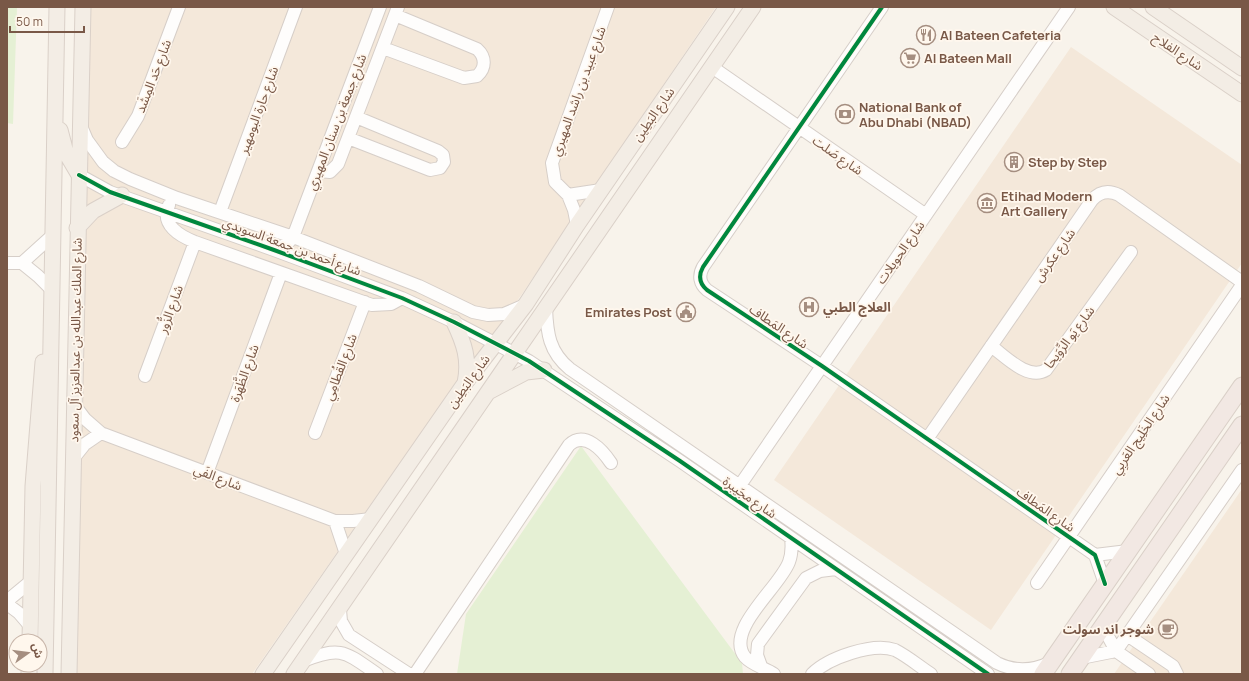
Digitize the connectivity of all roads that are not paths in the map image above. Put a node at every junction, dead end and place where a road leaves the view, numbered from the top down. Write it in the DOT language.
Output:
graph roads {
  1 [pos="57,7"];
  2 [pos="83,7"];
  3 [pos="179,7"];
  4 [pos="296,7"];
  5 [pos="380,7"];
  6 [pos="608,7"];
  7 [pos="727,7"];
  8 [pos="753,7"];
  9 [pos="882,7"];
  10 [pos="1069,7"];
  11 [pos="1114,7"];
  12 [pos="1153,7"];
  13 [pos="396,11"];
  14 [pos="383,48"];
  15 [pos="712,67"];
  16 [pos="1242,68"];
  17 [pos="1242,94"];
  18 [pos="55,104"];
  19 [pos="356,117"];
  20 [pos="80,122"];
  21 [pos="799,127"];
  22 [pos="348,138"];
  23 [pos="122,142"];
  24 [pos="318,171"];
  25 [pos="78,175"];
  26 [pos="601,190"];
  27 [pos="122,195"];
  28 [pos="568,196"];
  29 [pos="177,198"];
  30 [pos="167,211"];
  31 [pos="220,212"];
  32 [pos="926,215"];
  33 [pos="577,225"];
  34 [pos="77,228"];
  35 [pos="53,235"];
  36 [pos="293,237"];
  37 [pos="195,242"];
  38 [pos="274,250"];
  39 [pos="1131,252"];
  40 [pos="7,263"];
  41 [pos="22,263"];
  42 [pos="281,273"];
  43 [pos="1242,283"];
  44 [pos="53,291"];
  45 [pos="402,298"];
  46 [pos="365,302"];
  47 [pos="526,304"];
  48 [pos="461,306"];
  49 [pos="546,308"];
  50 [pos="453,321"];
  51 [pos="496,344"];
  52 [pos="991,346"];
  53 [pos="515,353"];
  54 [pos="822,366"];
  55 [pos="544,370"];
  56 [pos="145,376"];
  57 [pos="465,383"];
  58 [pos="1242,386"];
  59 [pos="489,391"];
  60 [pos="73,404"];
  61 [pos="1242,425"];
  62 [pos="101,433"];
  63 [pos="315,433"];
  64 [pos="927,439"];
  65 [pos="73,459"];
  66 [pos="611,463"];
  67 [pos="1242,470"];
  68 [pos="207,473"];
  69 [pos="740,486"];
  70 [pos="732,497"];
  71 [pos="371,519"];
  72 [pos="335,521"];
  73 [pos="1069,537"];
  74 [pos="791,538"];
  75 [pos="1128,551"];
  76 [pos="346,554"];
  77 [pos="1095,555"];
  78 [pos="836,569"];
  79 [pos="30,582"];
  80 [pos="1037,583"];
  81 [pos="1105,584"];
  82 [pos="7,602"];
  83 [pos="340,610"];
  84 [pos="1103,627"];
  85 [pos="30,633"];
  86 [pos="30,633"];
  87 [pos="1127,635"];
  88 [pos="740,637"];
  89 [pos="758,644"];
  90 [pos="1116,651"];
  91 [pos="1081,658"];
  92 [pos="302,661"];
  93 [pos="391,662"];
  94 [pos="761,666"];
  95 [pos="1047,668"];
  96 [pos="45,674"];
  97 [pos="69,674"];
  98 [pos="263,674"];
  99 [pos="294,674"];
  100 [pos="377,674"];
  101 [pos="383,674"];
  102 [pos="409,674"];
  103 [pos="415,674"];
  104 [pos="774,674"];
  105 [pos="812,674"];
  106 [pos="931,674"];
  107 [pos="988,674"];
  108 [pos="1070,674"];
  109 [pos="1149,674"];
  110 [pos="1177,674"];
  1 -- 18 [label="main road, شارع الملك عبدالله بن عبدالعزيز آل سعود"];
  2 -- 20 [label="main road, شارع الملك عبدالله بن عبدالعزيز آل سعود"];
  3 -- 23 [label="street, شارع حَد المِشَد"];
  4 -- 31 [label="street, شارع حارة البومهير"];
  5 -- 24 [label="street, شارع جمعة بن سنان المهيري"];
  6 -- 28 [label="street, شارع عبيد بن راشد المهيري"];
  7 -- 26 [label="main road, شارع البَطِين"];
  8 -- 15 [label="main road, شارع البَطِين"];
  9 -- 21 [label="street, شارع المَطاف"];
  10 -- 32 [label="street, شارع الحويلات"];
  11 -- 17 [label="main road, شارع الفلاح"];
  12 -- 16 [label="main road, شارع الفلاح"];
  13 -- 14 [label="street"];
  13 -- 14 [label="street, شارع جمعة بن سنان المهيري"];
  14 -- 19 [label="street"];
  15 -- 21 [label="street, شارع صَلت"];
  15 -- 49 [label="main road, شارع البَطِين"];
  18 -- 25 [label="main road"];
  18 -- 35 [label="main road, شارع الملك عبدالله بن عبدالعزيز آل سعود"];
  19 -- 22 [label="street"];
  19 -- 22 [label="street, شارع جمعة بن سنان المهيري"];
  20 -- 25 [label="main road, شارع الملك عبدالله بن عبدالعزيز آل سعود"];
  20 -- 29 [label="street, شارع أحمد بن جمعة السويدي"];
  21 -- 32 [label="street, شارع صَلت"];
  21 -- 54 [label="street, شارع المَطاف"];
  22 -- 24 [label="street"];
  24 -- 36 [label="street, شارع جمعة بن سنان المهيري"];
  25 -- 27 [label="street, شارع أحمد بن جمعة السويدي"];
  25 -- 34 [label="main road, شارع الملك عبدالله بن عبدالعزيز آل سعود"];
  26 -- 28 [label="street"];
  26 -- 33 [label="main road, شارع البَطِين"];
  27 -- 30 [label="street, شارع أحمد بن جمعة السويدي"];
  27 -- 34 [label="main road"];
  28 -- 33 [label="street, شارع عبيد بن راشد المهيري"];
  29 -- 30 [label="street"];
  29 -- 31 [label="street, شارع أحمد بن جمعة السويدي"];
  30 -- 37 [label="street"];
  30 -- 38 [label="street, شارع أحمد بن جمعة السويدي"];
  31 -- 36 [label="street, شارع أحمد بن جمعة السويدي"];
  32 -- 54 [label="street, شارع الحويلات"];
  33 -- 47 [label="main road, شارع البَطِين"];
  34 -- 60 [label="main road, شارع الملك عبدالله بن عبدالعزيز آل سعود"];
  35 -- 41 [label="street"];
  35 -- 44 [label="main road, شارع الملك عبدالله بن عبدالعزيز آل سعود"];
  36 -- 38 [label="street"];
  36 -- 48 [label="street, شارع أحمد بن جمعة السويدي"];
  37 -- 42 [label="street"];
  37 -- 56 [label="street, شارع الزُّور"];
  38 -- 45 [label="street, شارع أحمد بن جمعة السويدي"];
  39 -- 52 [label="street, شارع يَو الرِّوَيحا"];
  40 -- 41 [label="street"];
  41 -- 44 [label="street"];
  42 -- 46 [label="street"];
  42 -- 68 [label="street, شارع الظَّهَرة"];
  43 -- 52 [label="street, شارع عكرش"];
  43 -- 73 [label="street, شارع الخَلِيج العَربِي"];
  44 -- 79 [label="main road"];
  44 -- 96 [label="main road, شارع الملك عبدالله بن عبدالعزيز آل سعود"];
  45 -- 46 [label="street"];
  45 -- 50 [label="street, شارع أحمد بن جمعة السويدي"];
  46 -- 63 [label="street, شارع القُطامِي"];
  47 -- 48 [label="street, شارع أحمد بن جمعة السويدي"];
  47 -- 51 [label="main road, شارع البَطِين"];
  48 -- 50 [label="street"];
  49 -- 53 [label="main road, شارع البَطِين"];
  49 -- 69 [label="street, شارع مجَيبرة"];
  50 -- 51 [label="street, شارع أحمد بن جمعة السويدي"];
  50 -- 57 [label="main road"];
  51 -- 53 [label="street, شارع مجَيبرة"];
  51 -- 57 [label="main road, شارع البَطِين"];
  52 -- 64 [label="street, شارع عكرش"];
  53 -- 55 [label="street, شارع مجَيبرة"];
  53 -- 59 [label="main road, شارع البَطِين"];
  54 -- 64 [label="street, شارع المَطاف"];
  54 -- 69 [label="street, شارع الحويلات"];
  55 -- 59 [label="main road"];
  55 -- 70 [label="street, شارع مجَيبرة"];
  57 -- 71 [label="main road, شارع البَطِين"];
  58 -- 75 [label="highway"];
  59 -- 83 [label="main road, شارع البَطِين"];
  60 -- 62 [label="street, شارع الفَي"];
  60 -- 65 [label="main road, شارع الملك عبدالله بن عبدالعزيز آل سعود"];
  61 -- 84 [label="highway"];
  62 -- 65 [label="street"];
  62 -- 68 [label="street, شارع الفَي"];
  64 -- 73 [label="street, شارع المَطاف"];
  65 -- 97 [label="main road, شارع الملك عبدالله بن عبدالعزيز آل سعود"];
  66 -- 103 [label="street"];
  67 -- 87 [label="street"];
  68 -- 72 [label="street, شارع الفَي"];
  69 -- 70 [label="street, شارع الحويلات"];
  69 -- 95 [label="street, شارع مجَيبرة"];
  70 -- 74 [label="street, شارع مجَيبرة"];
  71 -- 72 [label="street, شارع الفَي"];
  71 -- 76 [label="main road, شارع البَطِين"];
  72 -- 76 [label="street"];
  73 -- 77 [label="street, شارع المَطاف"];
  73 -- 80 [label="street, شارع الخَلِيج العَربِي"];
  74 -- 78 [label="street, شارع مجَيبرة"];
  74 -- 88 [label="street"];
  75 -- 77 [label="street"];
  75 -- 81 [label="highway"];
  76 -- 98 [label="main road, شارع البَطِين"];
  77 -- 81 [label="street"];
  78 -- 89 [label="street"];
  78 -- 107 [label="street, شارع مجَيبرة"];
  79 -- 82 [label="street"];
  79 -- 85 [label="main road"];
  81 -- 95 [label="highway"];
  82 -- 86 [label="street"];
  83 -- 92 [label="main road, شارع البَطِين"];
  83 -- 93 [label="street"];
  84 -- 90 [label="street"];
  84 -- 91 [label="highway"];
  87 -- 90 [label="street"];
  87 -- 110 [label="street"];
  88 -- 89 [label="street"];
  88 -- 94 [label="street"];
  89 -- 94 [label="street"];
  90 -- 91 [label="street"];
  90 -- 109 [label="street"];
  91 -- 108 [label="highway"];
  92 -- 99 [label="main road, شارع البَطِين"];
  92 -- 100 [label="street"];
  93 -- 101 [label="street"];
  93 -- 102 [label="street"];
  94 -- 104 [label="street"];
  105 -- 106 [label="street"];
}
